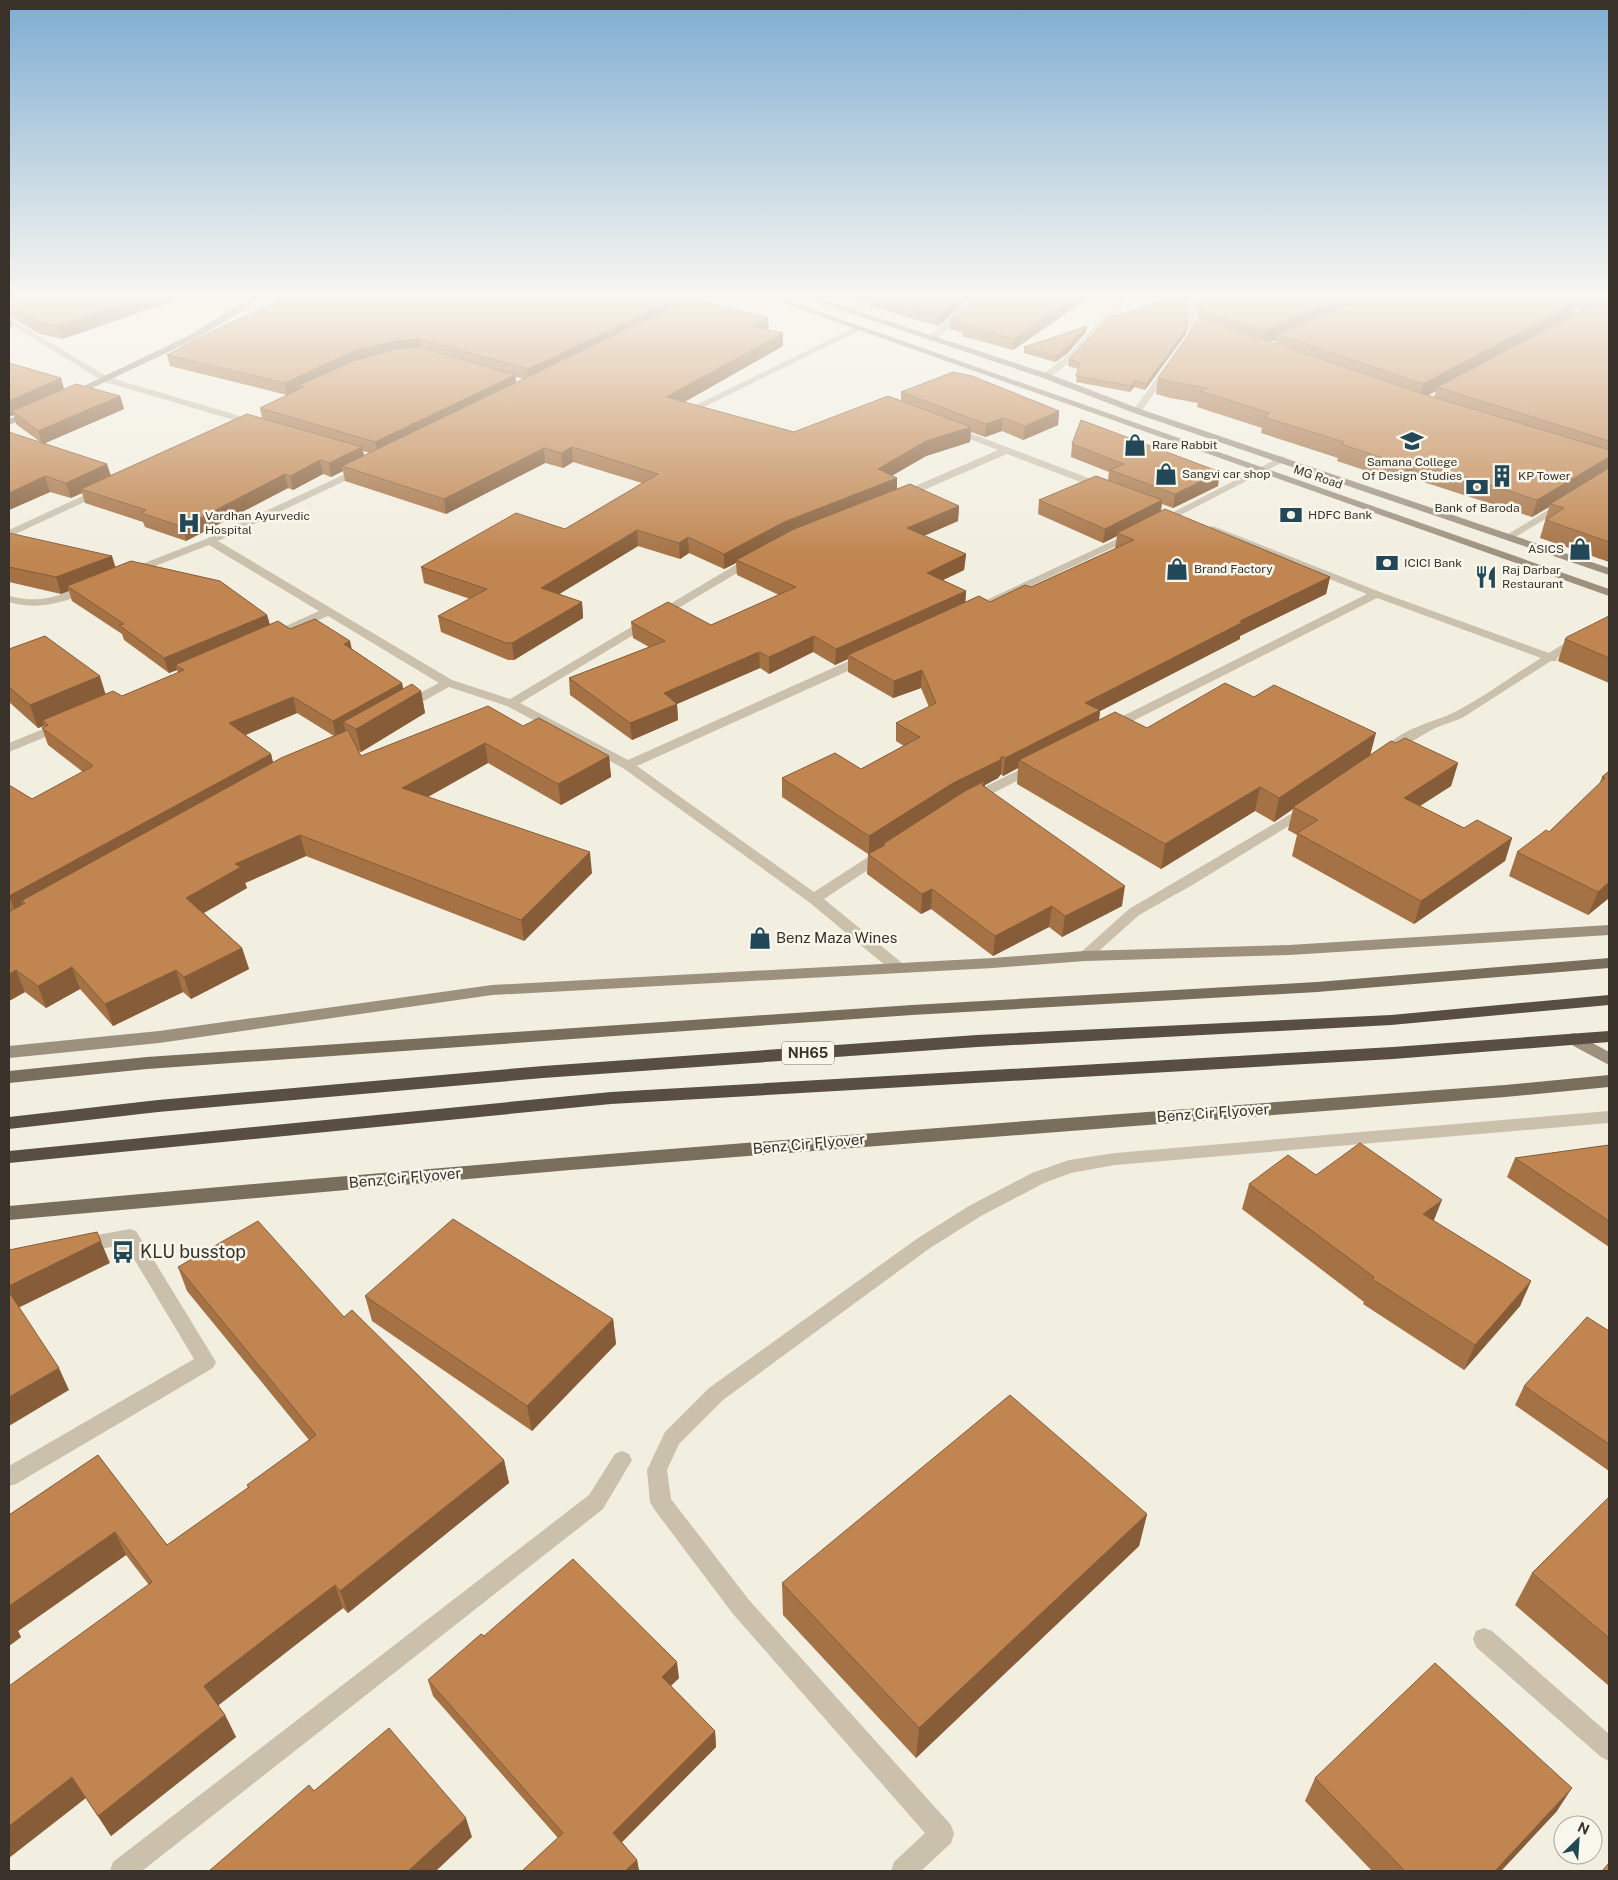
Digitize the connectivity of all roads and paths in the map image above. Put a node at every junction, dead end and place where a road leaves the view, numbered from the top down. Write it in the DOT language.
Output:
graph roads {
  1 [pos="97,383"];
  2 [pos="118,383"];
  3 [pos="747,383"];
  4 [pos="1011,383"];
  5 [pos="1063,383"];
  6 [pos="1158,383"];
  7 [pos="1082,390"];
  8 [pos="62,399"];
  9 [pos="1060,400"];
  10 [pos="44,406"];
  11 [pos="697,407"];
  12 [pos="1138,411"];
  13 [pos="265,412"];
  14 [pos="247,421"];
  15 [pos="9,422"];
  16 [pos="943,426"];
  17 [pos="266,427"];
  18 [pos="230,430"];
  19 [pos="1007,450"];
  20 [pos="1282,459"];
  21 [pos="370,464"];
  22 [pos="1259,470"];
  23 [pos="115,484"];
  24 [pos="1110,489"];
  25 [pos="894,499"];
  26 [pos="1572,499"];
  27 [pos="1156,507"];
  28 [pos="1180,516"];
  29 [pos="1202,525"];
  30 [pos="9,534"];
  31 [pos="1508,537"];
  32 [pos="210,541"];
  33 [pos="765,553"];
  34 [pos="1609,572"];
  35 [pos="119,577"];
  36 [pos="100,584"];
  37 [pos="1609,592"];
  38 [pos="1376,594"];
  39 [pos="9,599"];
  40 [pos="327,612"];
  41 [pos="962,614"];
  42 [pos="1609,620"];
  43 [pos="254,643"];
  44 [pos="881,651"];
  45 [pos="1552,658"];
  46 [pos="448,683"];
  47 [pos="511,703"];
  48 [pos="396,711"];
  49 [pos="72,721"];
  50 [pos="1100,732"];
  51 [pos="9,748"];
  52 [pos="1048,759"];
  53 [pos="1376,761"];
  54 [pos="628,765"];
  55 [pos="1321,799"];
  56 [pos="958,806"];
  57 [pos="894,847"];
  58 [pos="814,899"];
  59 [pos="1609,930"];
  60 [pos="1085,956"];
  61 [pos="1609,963"];
  62 [pos="897,967"];
  63 [pos="1609,1000"];
  64 [pos="1609,1036"];
  65 [pos="1574,1038"];
  66 [pos="9,1052"];
  67 [pos="1609,1059"];
  68 [pos="9,1077"];
  69 [pos="1609,1081"];
  70 [pos="1609,1117"];
  71 [pos="9,1123"];
  72 [pos="9,1157"];
  73 [pos="9,1213"];
  74 [pos="65,1249"];
  75 [pos="622,1460"];
  76 [pos="9,1477"];
  77 [pos="1484,1639"];
  78 [pos="1609,1749"];
  79 [pos="122,1871"];
  80 [pos="903,1871"];
  1 -- 8 [label="main road"];
  2 -- 14 [label="street"];
  3 -- 11 [label="street"];
  4 -- 9 [label="main road, MG Road"];
  5 -- 7 [label="main road, MG Road"];
  6 -- 12 [label="street"];
  7 -- 9 [label="main road"];
  7 -- 12 [label="main road, MG Road"];
  9 -- 22 [label="main road, MG Road"];
  10 -- 15 [label="main road"];
  12 -- 20 [label="main road, MG Road"];
  13 -- 14 [label="street"];
  14 -- 17 [label="street"];
  14 -- 18 [label="street"];
  16 -- 19 [label="street"];
  19 -- 24 [label="street"];
  19 -- 25 [label="street"];
  20 -- 22 [label="street"];
  20 -- 31 [label="main road, MG Road"];
  21 -- 32 [label="street"];
  22 -- 28 [label="street"];
  22 -- 37 [label="main road, MG Road"];
  23 -- 30 [label="street"];
  26 -- 31 [label="street"];
  27 -- 28 [label="street"];
  28 -- 41 [label="street"];
  29 -- 38 [label="street"];
  31 -- 34 [label="main road, MG Road"];
  32 -- 35 [label="street"];
  32 -- 40 [label="street"];
  33 -- 47 [label="street"];
  36 -- 39 [label="street"];
  38 -- 45 [label="street"];
  38 -- 50 [label="street"];
  40 -- 43 [label="street"];
  40 -- 46 [label="street"];
  42 -- 45 [label="street"];
  44 -- 54 [label="street"];
  45 -- 53 [label="street"];
  46 -- 47 [label="street"];
  46 -- 48 [label="street"];
  47 -- 54 [label="street"];
  49 -- 51 [label="street"];
  52 -- 56 [label="street"];
  54 -- 58 [label="street"];
  55 -- 60 [label="street"];
  57 -- 58 [label="street"];
  58 -- 62 [label="street"];
  59 -- 60 [label="main road"];
  60 -- 62 [label="main road"];
  61 -- 68 [label="main road"];
  62 -- 66 [label="main road"];
  63 -- 71 [label="highway, NH65"];
  64 -- 65 [label="highway, NH65"];
  65 -- 67 [label="main road"];
  65 -- 72 [label="highway, NH65"];
  69 -- 73 [label="main road, Benz Cir Flyover"];
  70 -- 80 [label="street"];
  74 -- 76 [label="street"];
  75 -- 79 [label="street"];
  77 -- 78 [label="street"];
}
